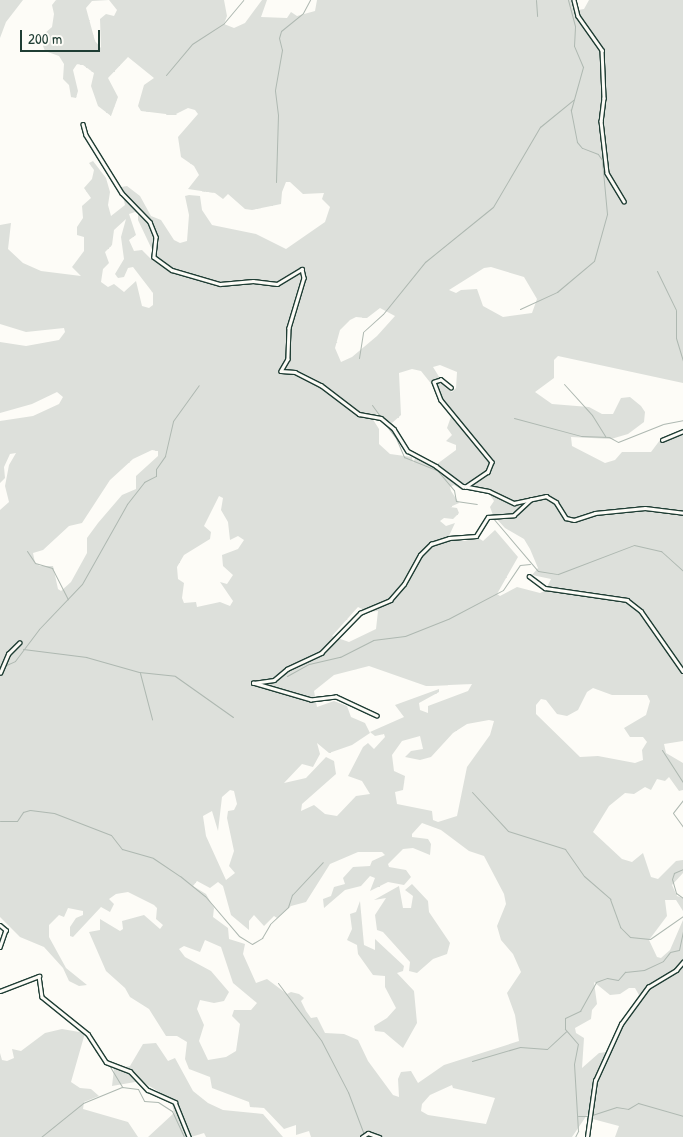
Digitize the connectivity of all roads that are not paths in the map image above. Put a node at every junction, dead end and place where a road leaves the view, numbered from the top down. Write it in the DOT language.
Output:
graph roads {
  1 [pos="574,0"];
  2 [pos="83,124"];
  3 [pos="624,201"];
  4 [pos="451,388"];
  5 [pos="683,431"];
  6 [pos="662,440"];
  7 [pos="466,487"];
  8 [pos="532,498"];
  9 [pos="683,513"];
  10 [pos="529,576"];
  11 [pos="19,643"];
  12 [pos="683,671"];
  13 [pos="0,673"];
  14 [pos="377,716"];
  15 [pos="0,925"];
  16 [pos="0,947"];
  17 [pos="683,962"];
  18 [pos="0,991"];
  19 [pos="189,1137"];
  20 [pos="362,1137"];
  21 [pos="379,1137"];
  22 [pos="587,1137"];
  1 -- 3 [label="street"];
  2 -- 7 [label="street"];
  4 -- 7 [label="street"];
  5 -- 6 [label="street"];
  7 -- 8 [label="street"];
  8 -- 9 [label="street"];
  8 -- 14 [label="street"];
  10 -- 12 [label="street"];
  11 -- 13 [label="street"];
  15 -- 16 [label="street"];
  17 -- 22 [label="street"];
  18 -- 19 [label="street"];
  20 -- 21 [label="street"];
}
